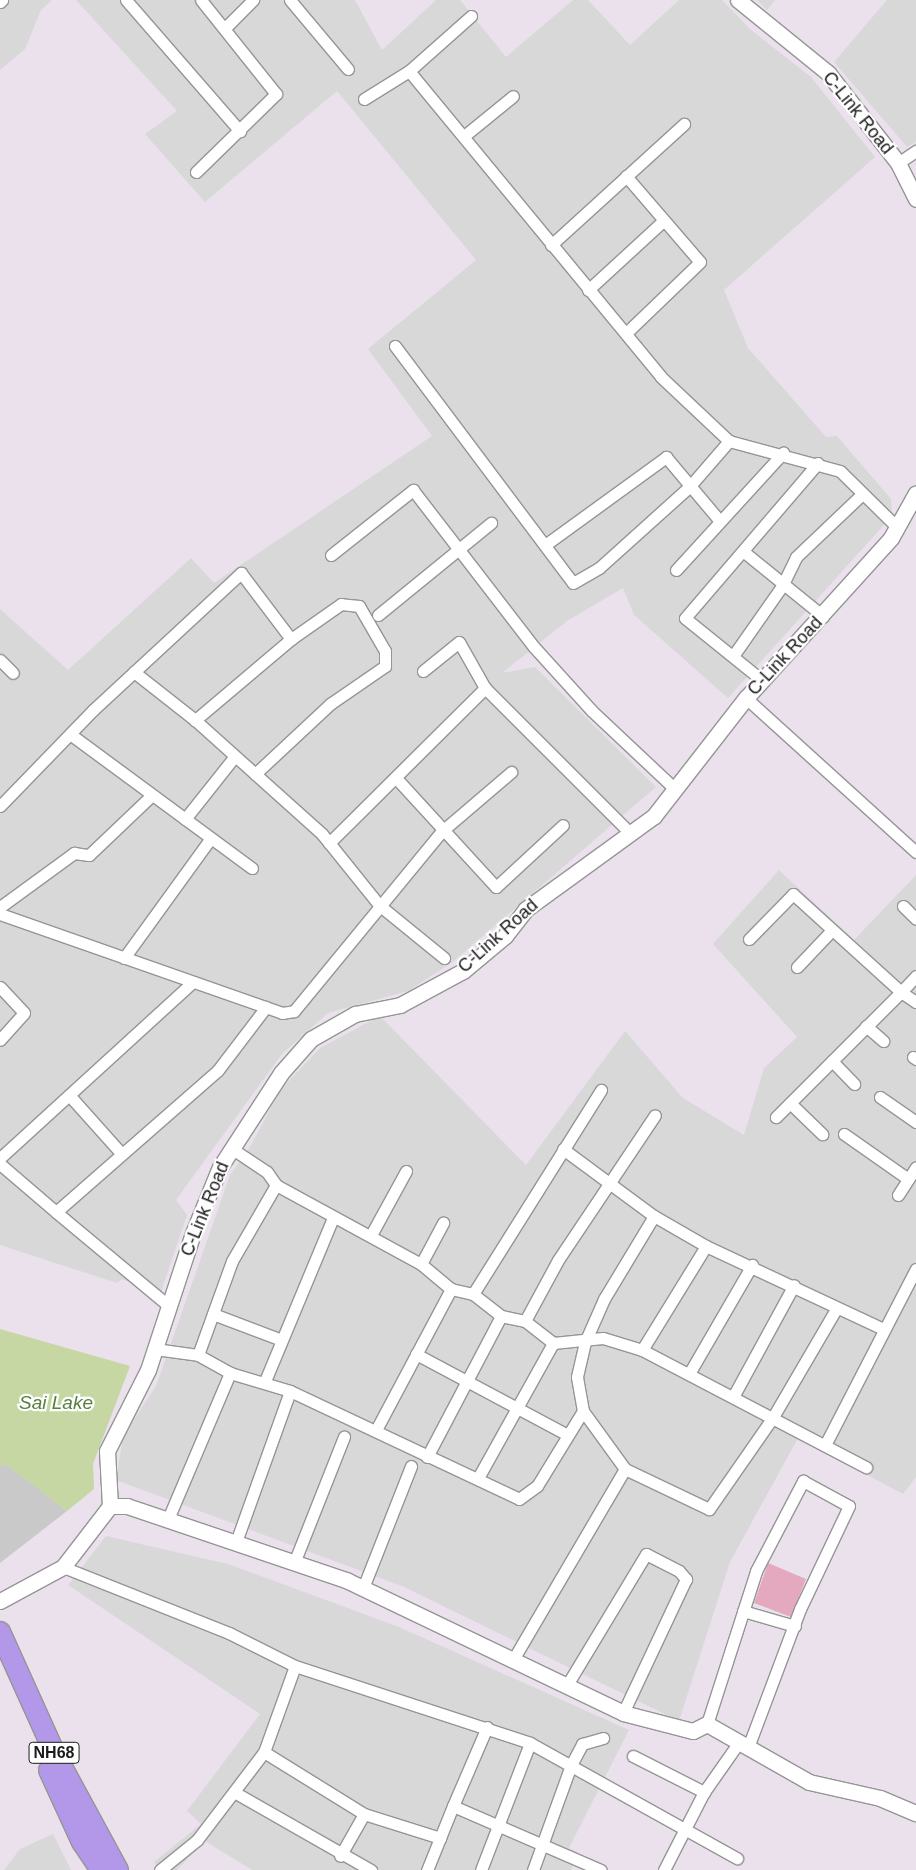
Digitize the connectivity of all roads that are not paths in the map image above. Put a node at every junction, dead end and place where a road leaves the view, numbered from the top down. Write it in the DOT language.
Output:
graph roads {
  1 [pos="126,0"];
  2 [pos="201,0"];
  3 [pos="253,0"];
  4 [pos="290,0"];
  5 [pos="738,0"];
  6 [pos="471,16"];
  7 [pos="225,28"];
  8 [pos="348,70"];
  9 [pos="408,71"];
  10 [pos="513,96"];
  11 [pos="364,99"];
  12 [pos="684,124"];
  13 [pos="240,131"];
  14 [pos="464,136"];
  15 [pos="916,151"];
  16 [pos="898,163"];
  17 [pos="196,172"];
  18 [pos="626,176"];
  19 [pos="916,200"];
  20 [pos="664,222"];
  21 [pos="551,245"];
  22 [pos="588,290"];
  23 [pos="627,332"];
  24 [pos="395,346"];
  25 [pos="729,441"];
  26 [pos="783,452"];
  27 [pos="818,463"];
  28 [pos="690,486"];
  29 [pos="916,493"];
  30 [pos="861,495"];
  31 [pos="720,520"];
  32 [pos="491,523"];
  33 [pos="897,527"];
  34 [pos="545,545"];
  35 [pos="458,549"];
  36 [pos="744,552"];
  37 [pos="331,555"];
  38 [pos="676,570"];
  39 [pos="782,586"];
  40 [pos="378,614"];
  41 [pos="824,616"];
  42 [pos="291,639"];
  43 [pos="733,656"];
  44 [pos="0,660"];
  45 [pos="423,671"];
  46 [pos="134,672"];
  47 [pos="13,673"];
  48 [pos="763,681"];
  49 [pos="485,688"];
  50 [pos="746,698"];
  51 [pos="195,720"];
  52 [pos="70,734"];
  53 [pos="236,756"];
  54 [pos="511,772"];
  55 [pos="255,774"];
  56 [pos="396,778"];
  57 [pos="674,788"];
  58 [pos="152,795"];
  59 [pos="0,806"];
  60 [pos="185,818"];
  61 [pos="563,825"];
  62 [pos="442,831"];
  63 [pos="630,833"];
  64 [pos="211,838"];
  65 [pos="329,843"];
  66 [pos="916,852"];
  67 [pos="252,868"];
  68 [pos="379,905"];
  69 [pos="0,906"];
  70 [pos="903,906"];
  71 [pos="0,914"];
  72 [pos="916,919"];
  73 [pos="832,930"];
  74 [pos="749,940"];
  75 [pos="124,958"];
  76 [pos="444,958"];
  77 [pos="798,967"];
  78 [pos="916,976"];
  79 [pos="193,982"];
  80 [pos="0,987"];
  81 [pos="900,992"];
  82 [pos="916,1002"];
  83 [pos="266,1007"];
  84 [pos="866,1026"];
  85 [pos="0,1040"];
  86 [pos="883,1041"];
  87 [pos="832,1061"];
  88 [pos="854,1084"];
  89 [pos="601,1090"];
  90 [pos="69,1095"];
  91 [pos="880,1097"];
  92 [pos="790,1103"];
  93 [pos="655,1115"];
  94 [pos="776,1117"];
  95 [pos="916,1122"];
  96 [pos="822,1134"];
  97 [pos="844,1134"];
  98 [pos="231,1148"];
  99 [pos="563,1149"];
  100 [pos="120,1152"];
  101 [pos="0,1158"];
  102 [pos="0,1164"];
  103 [pos="916,1168"];
  104 [pos="406,1171"];
  105 [pos="908,1179"];
  106 [pos="610,1182"];
  107 [pos="276,1185"];
  108 [pos="898,1195"];
  109 [pos="56,1212"];
  110 [pos="654,1216"];
  111 [pos="333,1218"];
  112 [pos="443,1223"];
  113 [pos="371,1235"];
  114 [pos="706,1246"];
  115 [pos="421,1264"];
  116 [pos="752,1265"];
  117 [pos="916,1269"];
  118 [pos="794,1285"];
  119 [pos="451,1289"];
  120 [pos="473,1294"];
  121 [pos="169,1306"];
  122 [pos="836,1309"];
  123 [pos="213,1314"];
  124 [pos="501,1316"];
  125 [pos="526,1321"];
  126 [pos="883,1329"];
  127 [pos="279,1339"];
  128 [pos="585,1342"];
  129 [pos="553,1343"];
  130 [pos="155,1349"];
  131 [pos="642,1350"];
  132 [pos="416,1354"];
  133 [pos="198,1355"];
  134 [pos="690,1372"];
  135 [pos="230,1373"];
  136 [pos="265,1382"];
  137 [pos="466,1382"];
  138 [pos="290,1391"];
  139 [pos="734,1395"];
  140 [pos="517,1408"];
  141 [pos="584,1411"];
  142 [pos="773,1417"];
  143 [pos="376,1430"];
  144 [pos="568,1435"];
  145 [pos="344,1437"];
  146 [pos="825,1445"];
  147 [pos="427,1457"];
  148 [pos="411,1466"];
  149 [pos="866,1467"];
  150 [pos="625,1469"];
  151 [pos="478,1478"];
  152 [pos="110,1506"];
  153 [pos="168,1519"];
  154 [pos="236,1542"];
  155 [pos="294,1563"];
  156 [pos="63,1567"];
  157 [pos="363,1588"];
  158 [pos="0,1601"];
  159 [pos="743,1611"];
  160 [pos="795,1626"];
  161 [pos="0,1632"];
  162 [pos="514,1658"];
  163 [pos="0,1664"];
  164 [pos="295,1666"];
  165 [pos="567,1685"];
  166 [pos="623,1713"];
  167 [pos="707,1724"];
  168 [pos="487,1727"];
  169 [pos="603,1738"];
  170 [pos="530,1743"];
  171 [pos="744,1744"];
  172 [pos="264,1752"];
  173 [pos="633,1756"];
  174 [pos="570,1765"];
  175 [pos="234,1792"];
  176 [pos="704,1792"];
  177 [pos="453,1806"];
  178 [pos="916,1813"];
  179 [pos="364,1814"];
  180 [pos="499,1825"];
  181 [pos="685,1831"];
  182 [pos="440,1838"];
  183 [pos="544,1844"];
  184 [pos="340,1856"];
  185 [pos="737,1858"];
  186 [pos="95,1868"];
  187 [pos="368,1869"];
  188 [pos="118,1870"];
  189 [pos="160,1870"];
  190 [pos="428,1870"];
  191 [pos="481,1870"];
  192 [pos="534,1870"];
  193 [pos="601,1870"];
  194 [pos="664,1870"];
  1 -- 13 [label="street"];
  2 -- 7 [label="street"];
  3 -- 7 [label="street"];
  4 -- 8 [label="street"];
  5 -- 16 [label="street, C-Link Road"];
  6 -- 9 [label="street"];
  7 -- 13 [label="street"];
  9 -- 11 [label="street"];
  9 -- 14 [label="street"];
  10 -- 14 [label="street"];
  12 -- 18 [label="street"];
  13 -- 17 [label="street"];
  14 -- 21 [label="street"];
  15 -- 16 [label="street"];
  16 -- 19 [label="street, C-Link Road"];
  18 -- 20 [label="street"];
  18 -- 21 [label="street"];
  20 -- 22 [label="street"];
  20 -- 23 [label="street"];
  21 -- 22 [label="street"];
  22 -- 23 [label="street"];
  23 -- 25 [label="street"];
  24 -- 34 [label="street"];
  25 -- 26 [label="street"];
  25 -- 28 [label="street"];
  26 -- 27 [label="street"];
  26 -- 31 [label="street"];
  27 -- 30 [label="street"];
  27 -- 36 [label="street"];
  28 -- 31 [label="street"];
  28 -- 34 [label="street"];
  28 -- 34 [label="street"];
  29 -- 33 [label="street, C-Link Road"];
  30 -- 33 [label="street"];
  30 -- 39 [label="street"];
  31 -- 38 [label="street"];
  32 -- 35 [label="street"];
  33 -- 41 [label="street, C-Link Road"];
  35 -- 37 [label="street"];
  35 -- 40 [label="street"];
  35 -- 57 [label="street"];
  36 -- 39 [label="street"];
  36 -- 43 [label="street"];
  39 -- 41 [label="street"];
  39 -- 43 [label="street"];
  41 -- 48 [label="street, C-Link Road"];
  42 -- 46 [label="street"];
  42 -- 51 [label="street"];
  42 -- 55 [label="street"];
  43 -- 48 [label="street"];
  44 -- 47 [label="street"];
  45 -- 49 [label="street"];
  46 -- 51 [label="street"];
  46 -- 52 [label="street"];
  48 -- 50 [label="street, C-Link Road"];
  49 -- 56 [label="street"];
  49 -- 63 [label="street"];
  50 -- 57 [label="street, C-Link Road"];
  50 -- 66 [label="street"];
  51 -- 53 [label="street"];
  52 -- 58 [label="street"];
  52 -- 59 [label="street"];
  53 -- 55 [label="street"];
  53 -- 60 [label="street"];
  54 -- 62 [label="street"];
  55 -- 65 [label="street"];
  56 -- 62 [label="street"];
  56 -- 65 [label="street"];
  57 -- 63 [label="street, C-Link Road"];
  58 -- 60 [label="street"];
  58 -- 69 [label="street"];
  60 -- 64 [label="street"];
  61 -- 62 [label="street"];
  62 -- 68 [label="street"];
  63 -- 98 [label="street, C-Link Road"];
  64 -- 67 [label="street"];
  64 -- 75 [label="street"];
  65 -- 68 [label="street"];
  68 -- 76 [label="street"];
  68 -- 83 [label="street"];
  70 -- 72 [label="street"];
  71 -- 75 [label="street"];
  73 -- 74 [label="street"];
  73 -- 77 [label="street"];
  73 -- 81 [label="street"];
  75 -- 79 [label="street"];
  78 -- 81 [label="street"];
  79 -- 83 [label="street"];
  79 -- 90 [label="street"];
  80 -- 85 [label="street"];
  81 -- 82 [label="street"];
  81 -- 84 [label="street"];
  83 -- 100 [label="street"];
  84 -- 86 [label="street"];
  84 -- 87 [label="street"];
  87 -- 88 [label="street"];
  87 -- 92 [label="street"];
  89 -- 99 [label="street"];
  90 -- 100 [label="street"];
  90 -- 101 [label="street"];
  91 -- 95 [label="street"];
  92 -- 94 [label="street"];
  92 -- 96 [label="street"];
  93 -- 106 [label="street"];
  97 -- 105 [label="street"];
  98 -- 107 [label="street"];
  98 -- 121 [label="street, C-Link Road"];
  99 -- 106 [label="street"];
  99 -- 120 [label="street"];
  100 -- 109 [label="street"];
  102 -- 109 [label="street"];
  103 -- 105 [label="street"];
  104 -- 113 [label="street"];
  105 -- 108 [label="street"];
  106 -- 110 [label="street"];
  106 -- 125 [label="street"];
  107 -- 111 [label="street"];
  107 -- 123 [label="street"];
  109 -- 121 [label="street"];
  110 -- 114 [label="street"];
  110 -- 128 [label="street"];
  111 -- 113 [label="street"];
  111 -- 127 [label="street"];
  112 -- 115 [label="street"];
  113 -- 115 [label="street"];
  114 -- 116 [label="street"];
  114 -- 131 [label="street"];
  115 -- 119 [label="street"];
  116 -- 118 [label="street"];
  116 -- 134 [label="street"];
  117 -- 126 [label="street"];
  118 -- 122 [label="street"];
  118 -- 139 [label="street"];
  119 -- 120 [label="street"];
  119 -- 132 [label="street"];
  120 -- 124 [label="street"];
  121 -- 130 [label="street, C-Link Road"];
  122 -- 126 [label="street"];
  122 -- 142 [label="street"];
  123 -- 127 [label="street"];
  123 -- 133 [label="street"];
  124 -- 125 [label="street"];
  124 -- 137 [label="street"];
  125 -- 129 [label="street"];
  126 -- 146 [label="street"];
  127 -- 136 [label="street"];
  128 -- 129 [label="street"];
  128 -- 131 [label="street"];
  128 -- 141 [label="street"];
  129 -- 140 [label="street"];
  130 -- 133 [label="street"];
  130 -- 152 [label="street, C-Link Road"];
  131 -- 134 [label="street"];
  132 -- 137 [label="street"];
  132 -- 143 [label="street"];
  133 -- 135 [label="street"];
  134 -- 139 [label="street"];
  135 -- 136 [label="street"];
  135 -- 153 [label="street"];
  136 -- 138 [label="street"];
  137 -- 140 [label="street"];
  137 -- 147 [label="street"];
  138 -- 143 [label="street"];
  138 -- 154 [label="street"];
  139 -- 142 [label="street"];
  140 -- 144 [label="street"];
  140 -- 151 [label="street"];
  141 -- 144 [label="street"];
  141 -- 150 [label="street"];
  142 -- 146 [label="street"];
  142 -- 150 [label="street"];
  143 -- 147 [label="street"];
  144 -- 151 [label="street"];
  145 -- 155 [label="street"];
  146 -- 149 [label="street"];
  147 -- 151 [label="street"];
  148 -- 157 [label="street"];
  150 -- 162 [label="street"];
  152 -- 153 [label="street"];
  152 -- 156 [label="street"];
  153 -- 154 [label="street"];
  154 -- 155 [label="street"];
  155 -- 157 [label="street"];
  156 -- 158 [label="street"];
  156 -- 164 [label="street"];
  157 -- 162 [label="street"];
  159 -- 160 [label="street"];
  159 -- 160 [label="street"];
  159 -- 167 [label="street"];
  160 -- 171 [label="street"];
  161 -- 188 [label="highway, NH68"];
  162 -- 165 [label="street"];
  163 -- 186 [label="highway, NH68"];
  164 -- 168 [label="street"];
  164 -- 172 [label="street"];
  165 -- 166 [label="street"];
  165 -- 166 [label="street"];
  166 -- 167 [label="street"];
  167 -- 171 [label="street"];
  168 -- 170 [label="street"];
  168 -- 177 [label="street"];
  169 -- 174 [label="street"];
  170 -- 174 [label="street"];
  170 -- 180 [label="street"];
  171 -- 176 [label="street"];
  171 -- 178 [label="street"];
  172 -- 175 [label="street"];
  172 -- 179 [label="street"];
  173 -- 176 [label="street"];
  174 -- 181 [label="street"];
  174 -- 183 [label="street"];
  175 -- 184 [label="street"];
  175 -- 189 [label="street"];
  176 -- 181 [label="street"];
  177 -- 180 [label="street"];
  177 -- 182 [label="street"];
  179 -- 182 [label="street"];
  179 -- 184 [label="street"];
  180 -- 183 [label="street"];
  180 -- 191 [label="street"];
  181 -- 185 [label="street"];
  181 -- 194 [label="street"];
  182 -- 190 [label="street"];
  183 -- 192 [label="street"];
  183 -- 193 [label="street"];
  184 -- 187 [label="street"];
}
